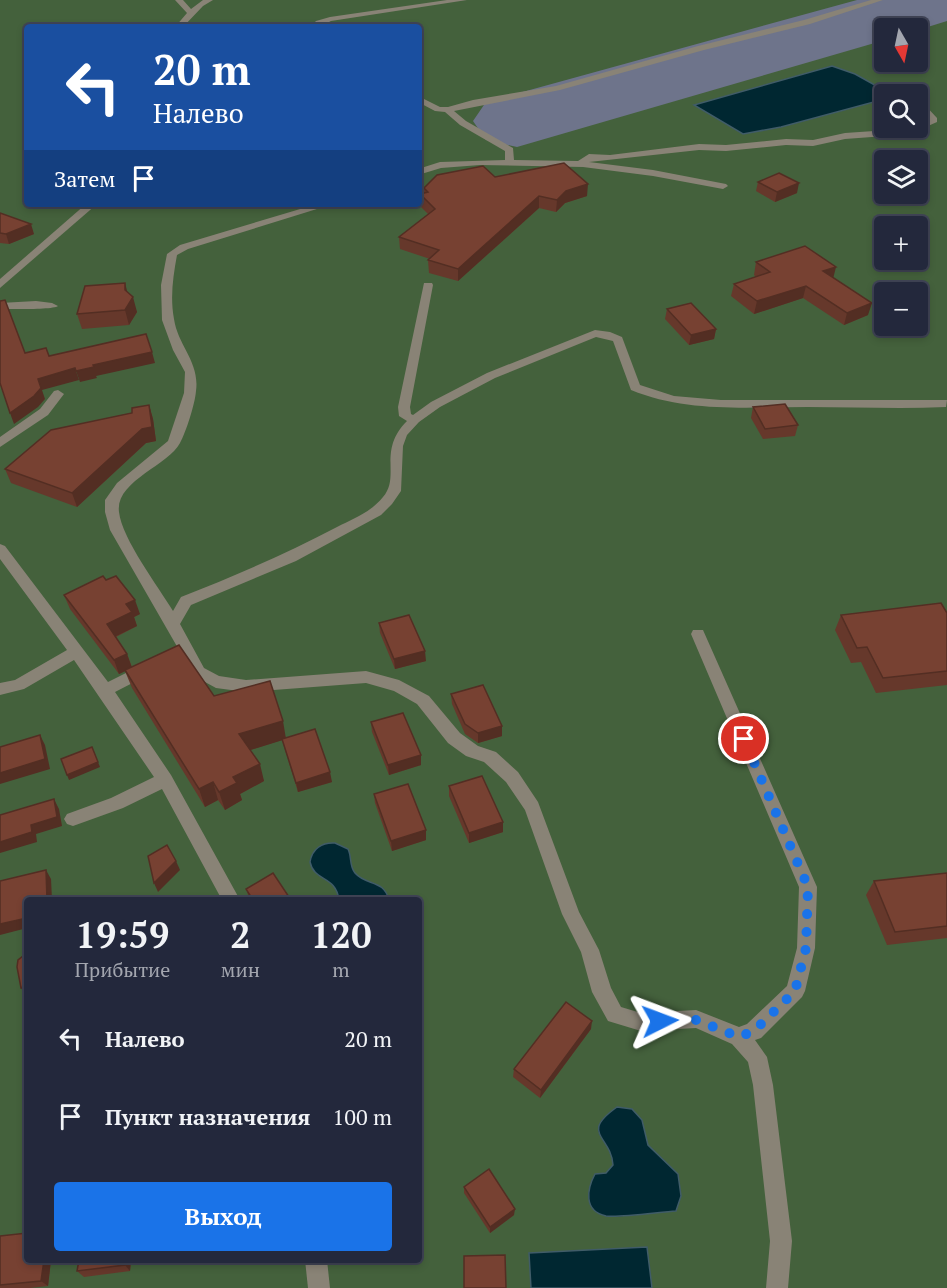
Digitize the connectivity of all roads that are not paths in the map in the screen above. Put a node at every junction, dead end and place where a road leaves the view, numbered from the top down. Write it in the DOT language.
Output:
graph roads {
  1 [pos="179,0"];
  2 [pos="209,0"];
  3 [pos="462,0"];
  4 [pos="879,0"];
  5 [pos="191,14"];
  6 [pos="181,24"];
  7 [pos="317,24"];
  8 [pos="422,100"];
  9 [pos="448,110"];
  10 [pos="928,113"];
  11 [pos="928,122"];
  12 [pos="874,134"];
  13 [pos="509,162"];
  14 [pos="580,164"];
  15 [pos="422,171"];
  16 [pos="723,186"];
  17 [pos="89,207"];
  18 [pos="318,207"];
  19 [pos="0,285"];
  20 [pos="428,285"];
  21 [pos="0,306"];
  22 [pos="52,306"];
  23 [pos="58,394"];
  24 [pos="946,401"];
  25 [pos="414,419"];
  26 [pos="0,443"];
  27 [pos="0,549"];
  28 [pos="173,624"];
  29 [pos="698,634"];
  30 [pos="76,652"];
  31 [pos="156,665"];
  32 [pos="0,689"];
  33 [pos="105,690"];
  34 [pos="165,780"];
  35 [pos="73,819"];
  36 [pos="229,897"];
  37 [pos="739,1037"];
  38 [pos="316,1263"];
  39 [pos="319,1288"];
  40 [pos="777,1288"];
  1 -- 5 [label="street"];
  2 -- 5 [label="street"];
  3 -- 7 [label="street"];
  4 -- 9 [label="street"];
  5 -- 6 [label="street"];
  8 -- 9 [label="street"];
  9 -- 13 [label="street"];
  10 -- 11 [label="street"];
  12 -- 14 [label="street"];
  13 -- 14 [label="street"];
  13 -- 15 [label="street"];
  14 -- 16 [label="street"];
  17 -- 19 [label="street"];
  18 -- 28 [label="street"];
  20 -- 25 [label="street"];
  21 -- 22 [label="street"];
  23 -- 26 [label="street"];
  24 -- 25 [label="street"];
  25 -- 28 [label="street"];
  27 -- 30 [label="street"];
  28 -- 37 [label="street"];
  29 -- 37 [label="street"];
  30 -- 32 [label="street"];
  30 -- 33 [label="street"];
  31 -- 33 [label="street"];
  33 -- 34 [label="street"];
  34 -- 35 [label="street"];
  34 -- 36 [label="street"];
  37 -- 40 [label="street"];
  38 -- 39 [label="street"];
}
